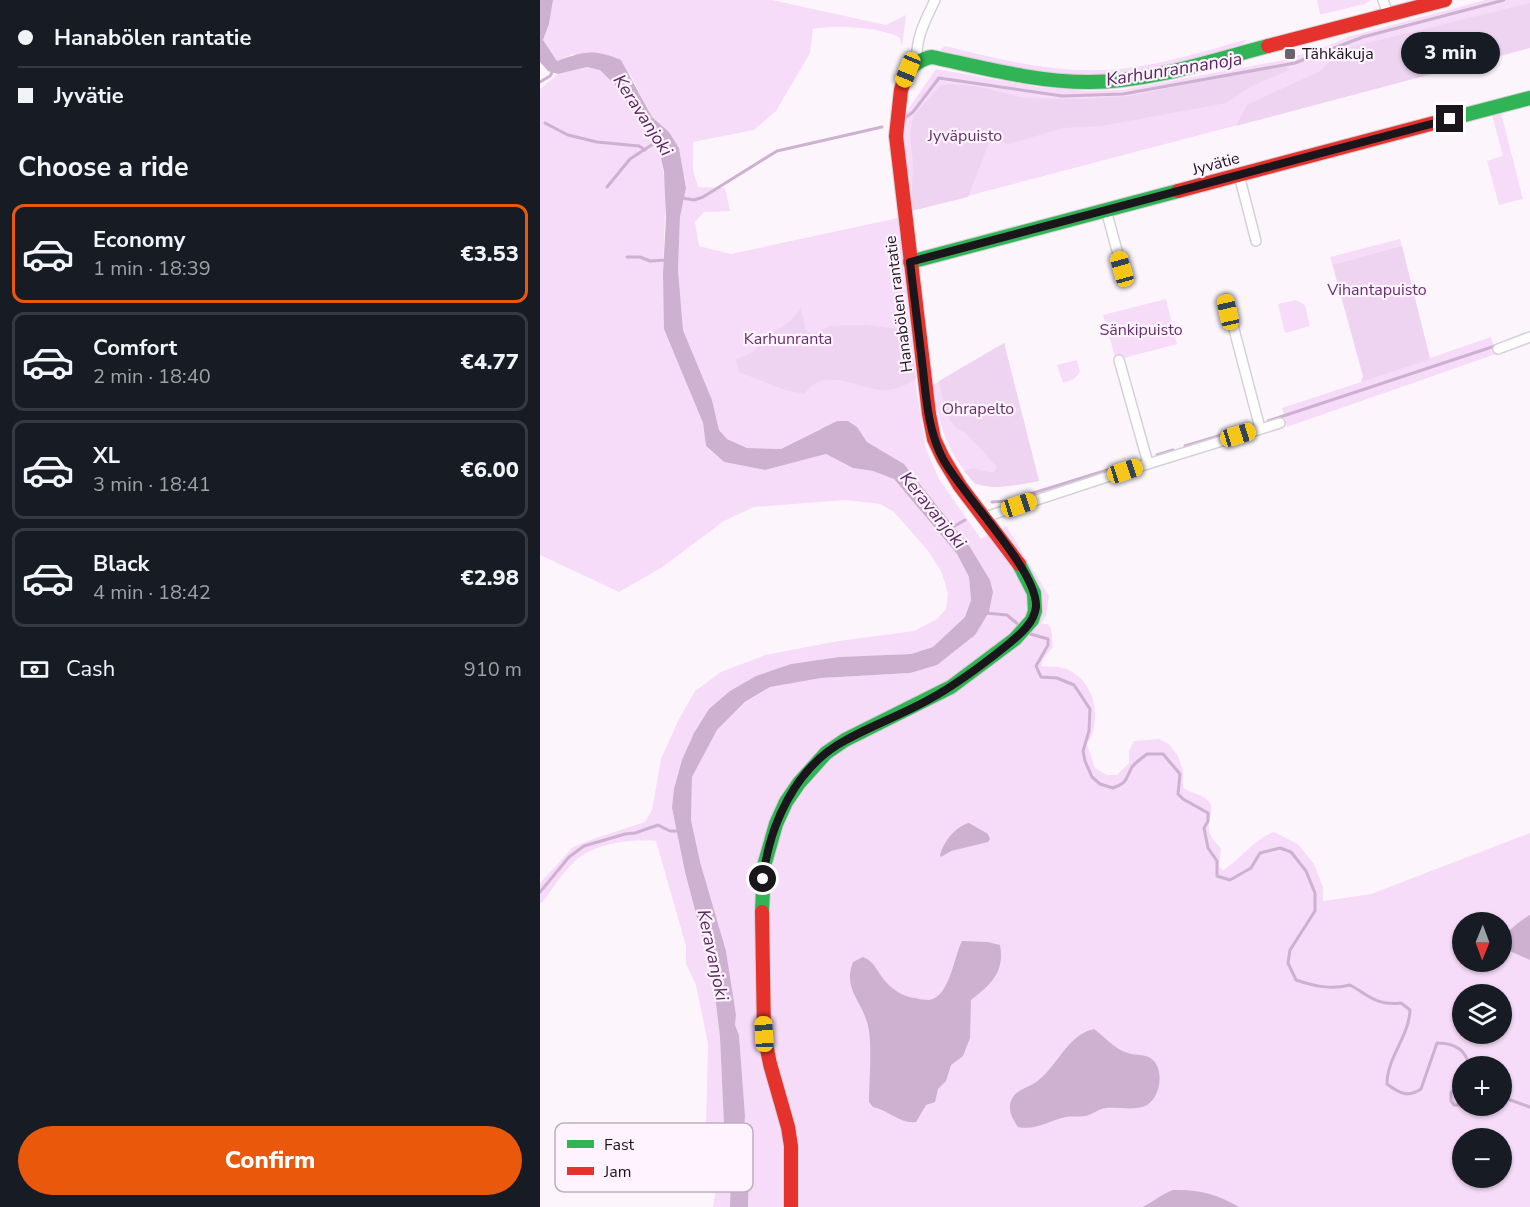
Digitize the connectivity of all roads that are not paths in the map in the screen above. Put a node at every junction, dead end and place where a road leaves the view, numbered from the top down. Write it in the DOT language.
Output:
graph roads {
  1 [pos="935,0"];
  2 [pos="1383,0"];
  3 [pos="1445,0"];
  4 [pos="1388,14"];
  5 [pos="917,63"];
  6 [pos="1530,98"];
  7 [pos="1239,175"];
  8 [pos="1106,210"];
  9 [pos="1256,241"];
  10 [pos="910,262"];
  11 [pos="1122,269"];
  12 [pos="1226,299"];
  13 [pos="1530,338"];
  14 [pos="1498,349"];
  15 [pos="1119,360"];
  16 [pos="1280,423"];
  17 [pos="1260,428"];
  18 [pos="1148,463"];
  19 [pos="985,517"];
  20 [pos="791,1207"];
  1 -- 5 [label="street"];
  2 -- 4 [label="street"];
  3 -- 4 [label="street"];
  4 -- 5 [label="street"];
  5 -- 10 [label="street, Hanabölen rantatie"];
  6 -- 7 [label="street, Jyvätie"];
  7 -- 8 [label="street, Jyvätie"];
  7 -- 9 [label="street"];
  8 -- 10 [label="street, Jyvätie"];
  8 -- 11 [label="street"];
  10 -- 19 [label="street, Hanabölen rantatie"];
  12 -- 17 [label="street"];
  13 -- 14 [label="street"];
  15 -- 18 [label="street"];
  16 -- 17 [label="street"];
  17 -- 18 [label="street"];
  18 -- 19 [label="street"];
  19 -- 20 [label="street, Hanabölen rantatie"];
}
